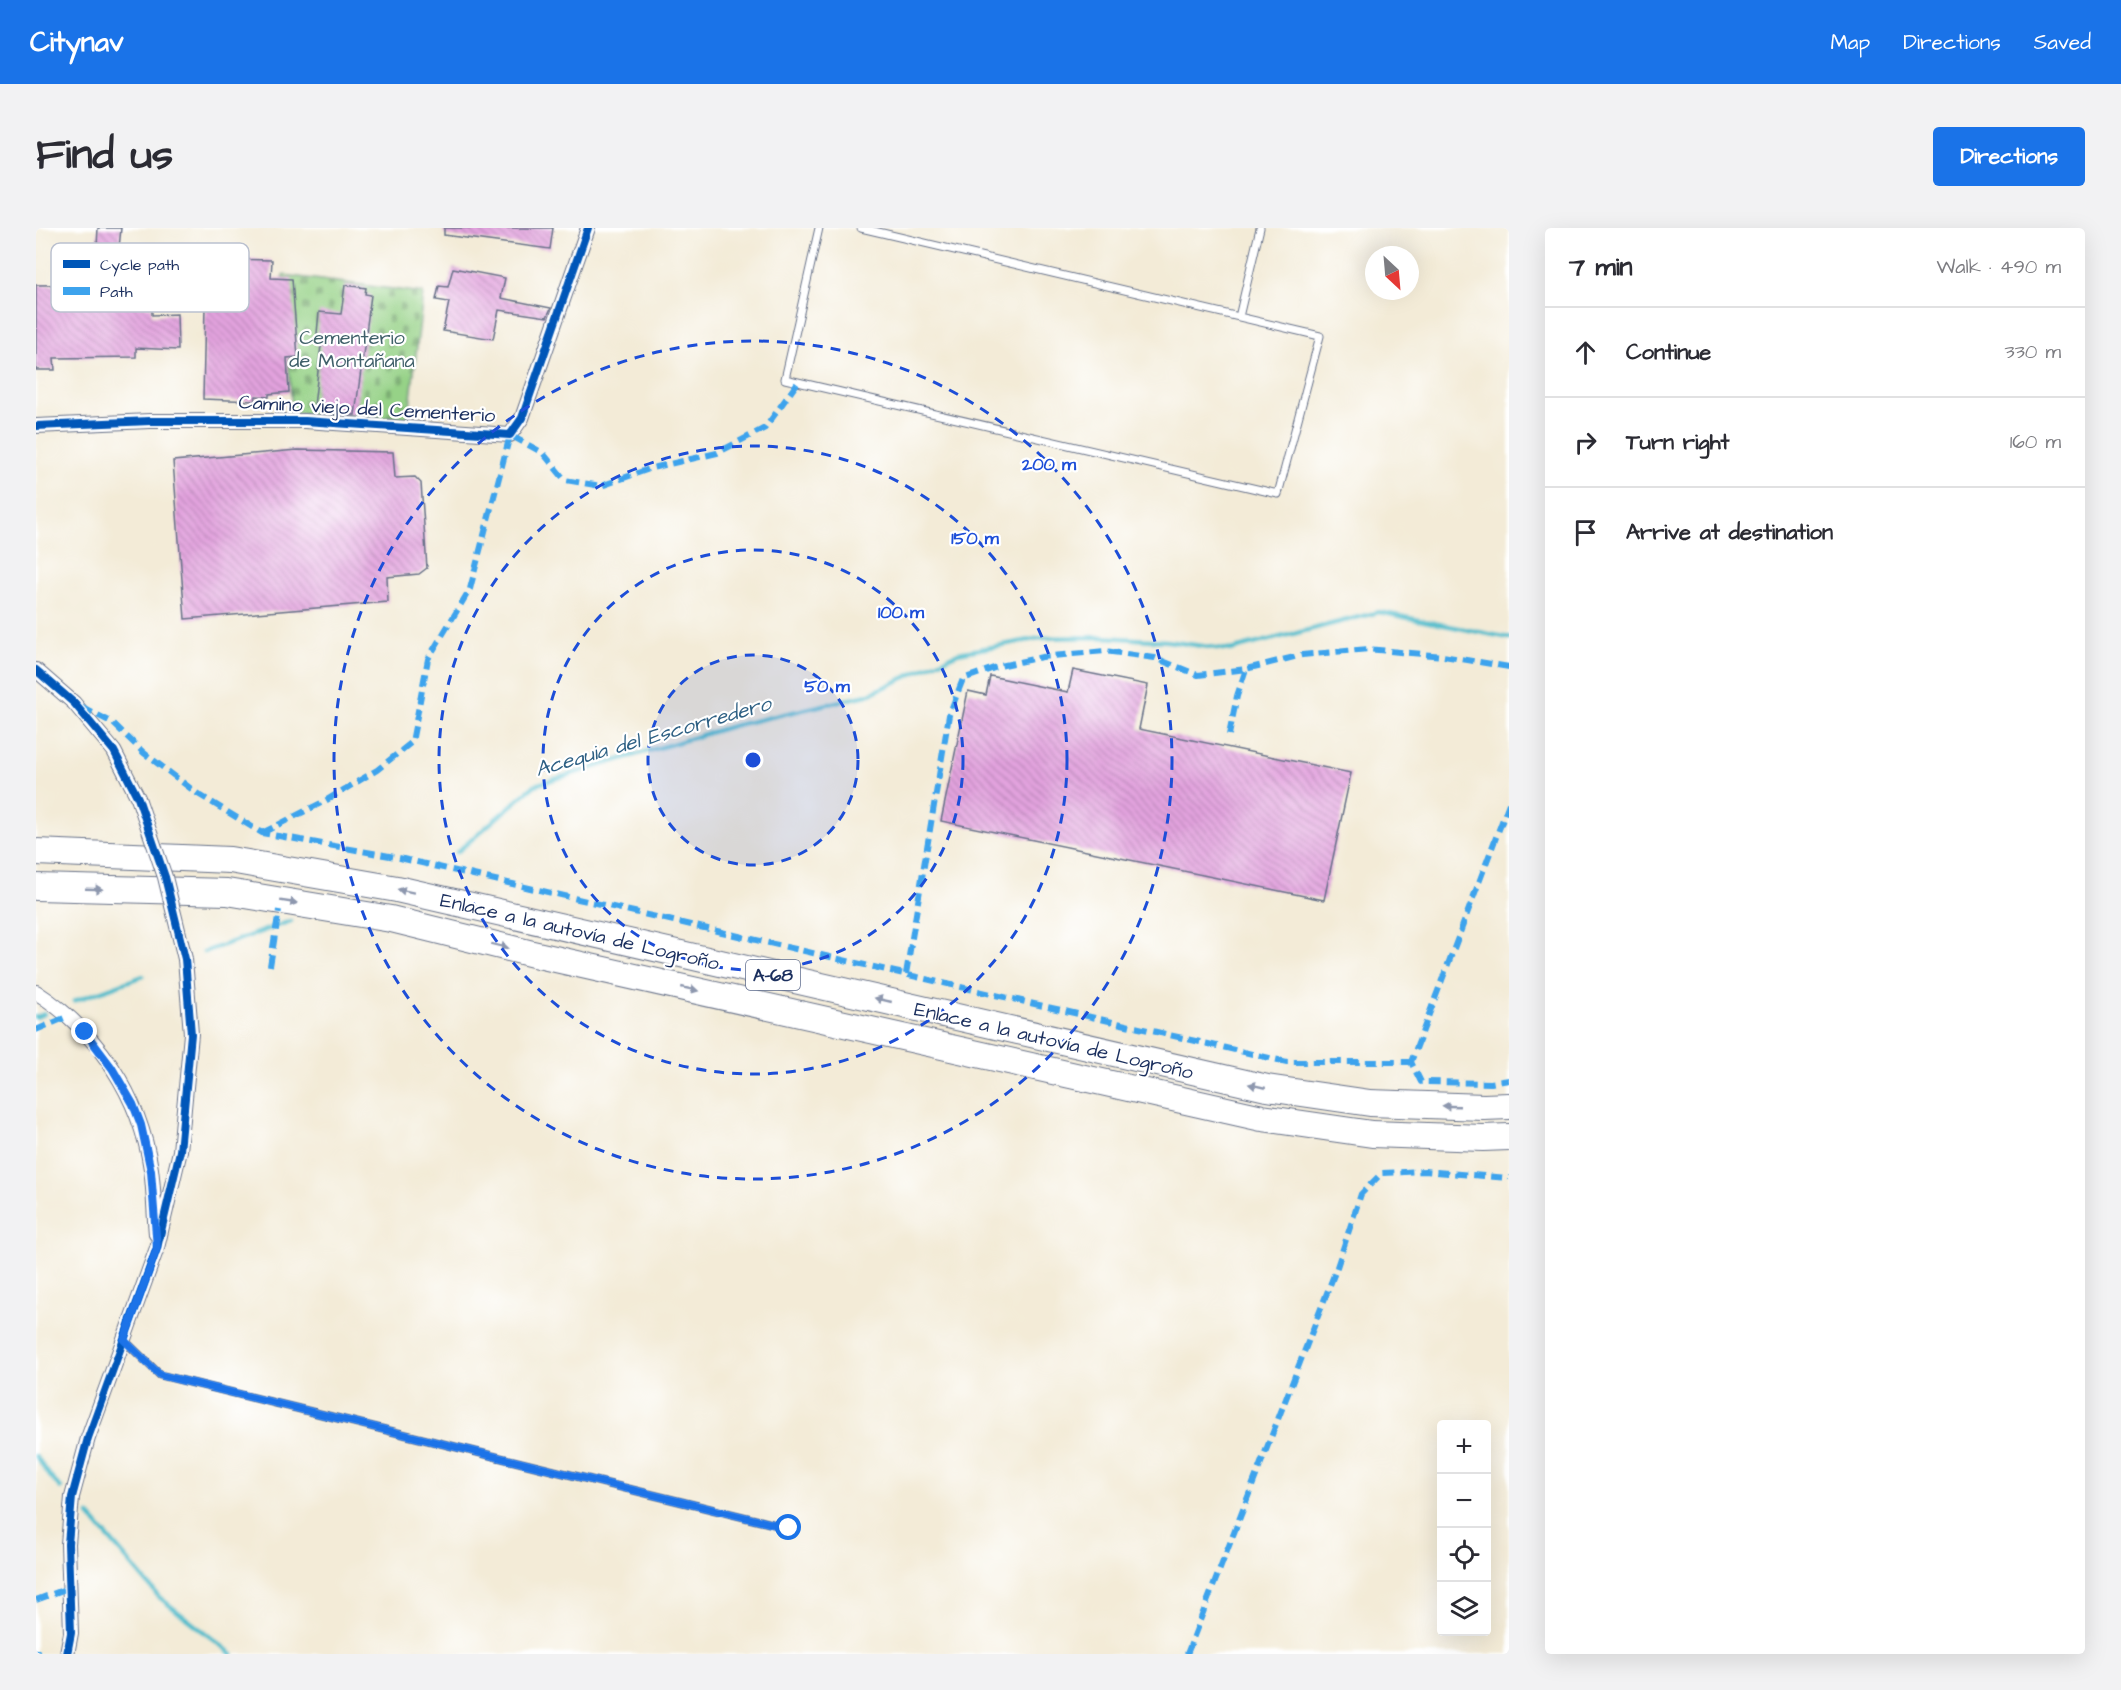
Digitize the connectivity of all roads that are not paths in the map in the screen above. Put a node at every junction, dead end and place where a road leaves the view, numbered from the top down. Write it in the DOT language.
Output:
graph roads {
  1 [pos="588,228"];
  2 [pos="819,228"];
  3 [pos="861,228"];
  4 [pos="1260,228"];
  5 [pos="1239,317"];
  6 [pos="36,426"];
  7 [pos="36,670"];
  8 [pos="36,852"];
  9 [pos="36,887"];
  10 [pos="467,921"];
  11 [pos="36,992"];
  12 [pos="1509,1106"];
  13 [pos="1509,1137"];
  14 [pos="157,1248"];
  15 [pos="124,1340"];
  16 [pos="789,1528"];
  17 [pos="67,1654"];
  1 -- 6 [label="street, Camino viejo del Cementerio"];
  2 -- 5 [label="lane"];
  3 -- 5 [label="lane"];
  4 -- 5 [label="lane"];
  7 -- 14 [label="street, bridge"];
  10 -- 8 [label="highway, Enlace a la autovía de Logroño / A-68, one-way"];
  9 -- 10 [label="highway, Enlace a la autovía de Logroño / A-68, one-way"];
  12 -- 10 [label="highway, Enlace a la autovía de Logroño / A-68, one-way"];
  10 -- 13 [label="highway, Enlace a la autovía de Logroño / A-68, one-way"];
  11 -- 14 [label="street"];
  14 -- 15 [label="street"];
  15 -- 16 [label="lane"];
  15 -- 17 [label="street"];
}
